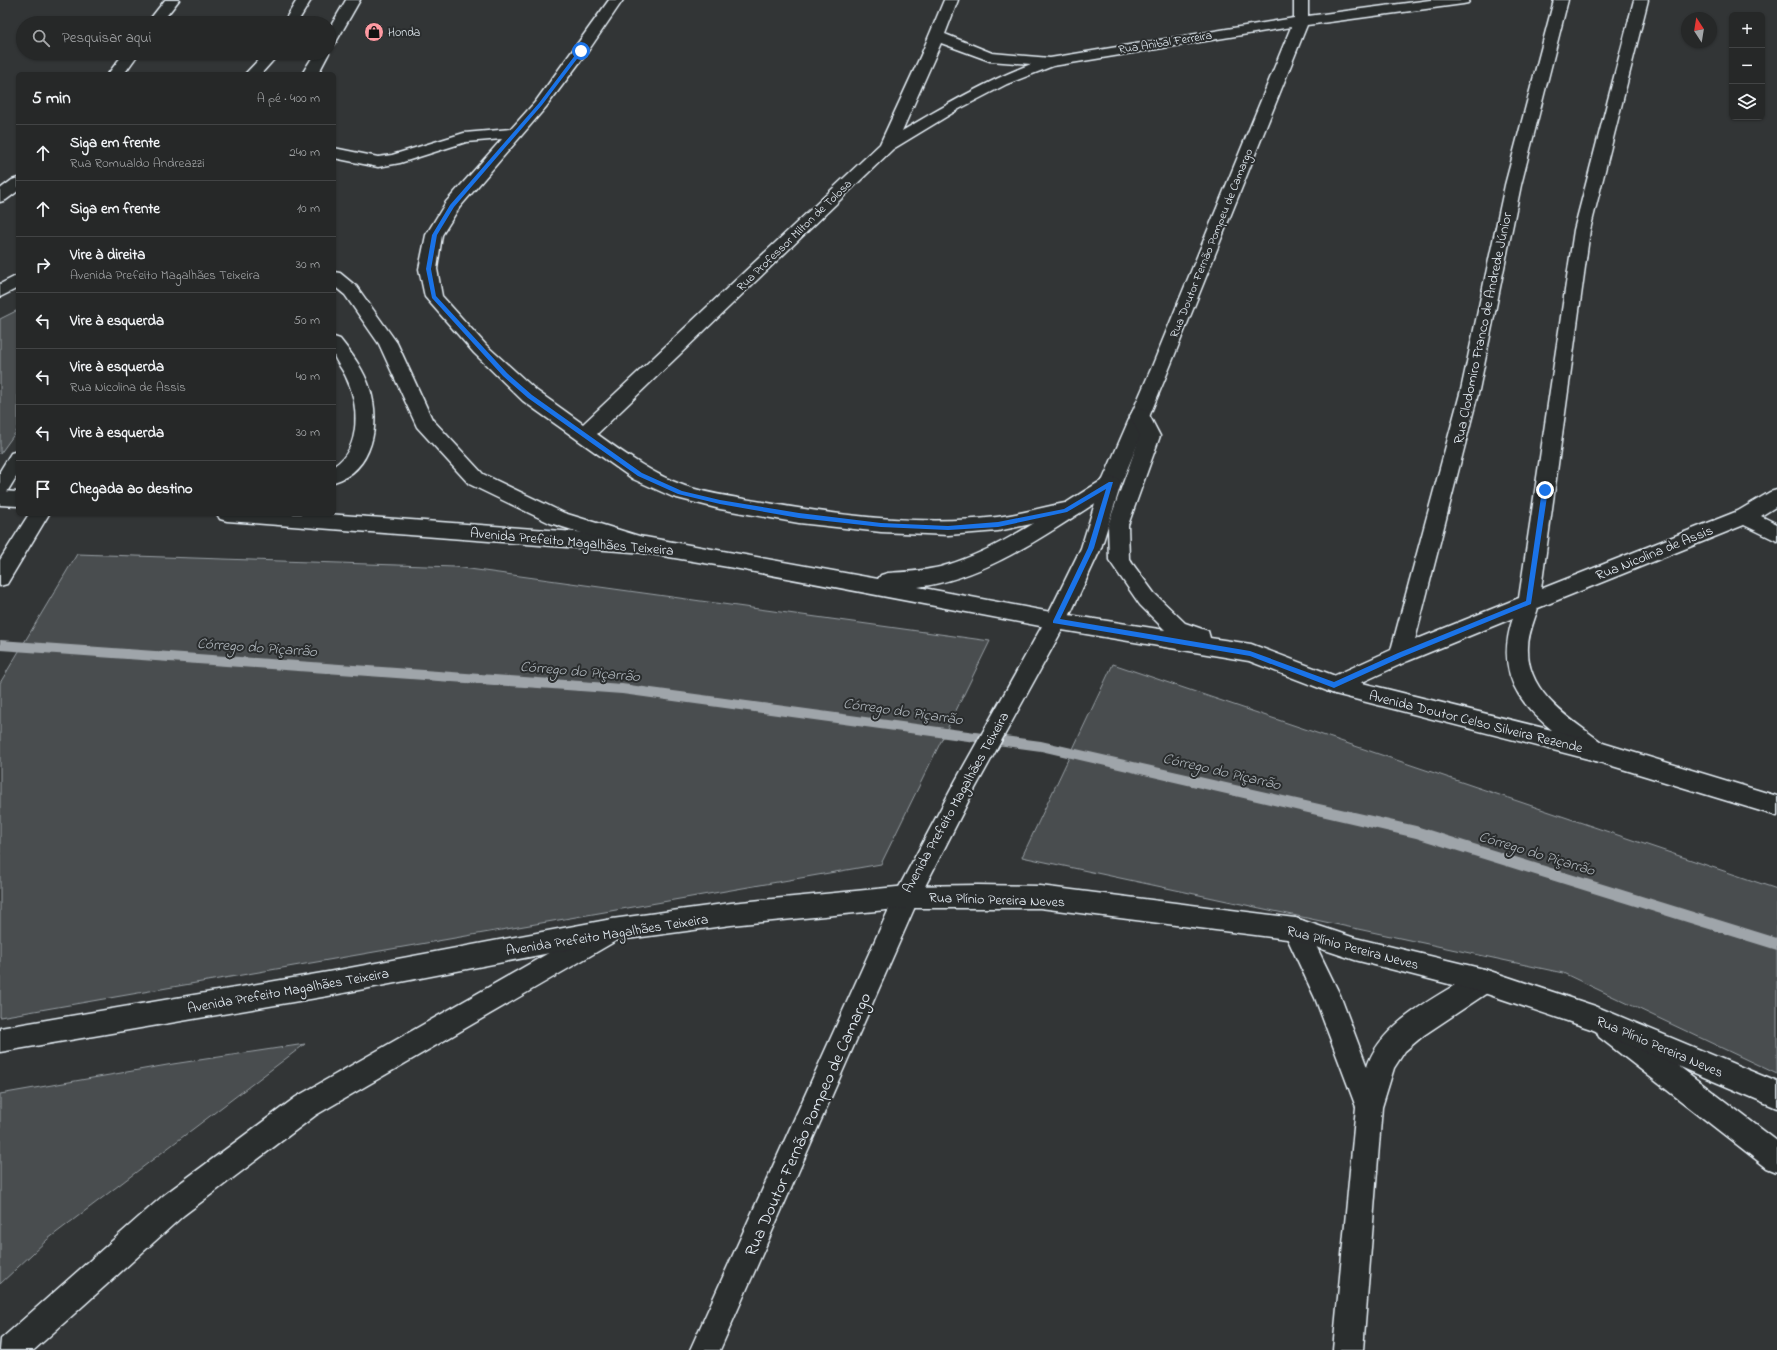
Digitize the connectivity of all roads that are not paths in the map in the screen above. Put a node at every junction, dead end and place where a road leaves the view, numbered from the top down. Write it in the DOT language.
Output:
graph roads {
  1 [pos="172,0"];
  2 [pos="304,0"];
  3 [pos="353,0"];
  4 [pos="616,0"];
  5 [pos="951,0"];
  6 [pos="1300,0"];
  7 [pos="1463,0"];
  8 [pos="1561,0"];
  9 [pos="1641,0"];
  10 [pos="159,16"];
  11 [pos="294,16"];
  12 [pos="1300,21"];
  13 [pos="336,30"];
  14 [pos="938,37"];
  15 [pos="127,60"];
  16 [pos="266,60"];
  17 [pos="267,60"];
  18 [pos="318,60"];
  19 [pos="1050,62"];
  20 [pos="118,72"];
  21 [pos="255,72"];
  22 [pos="260,72"];
  23 [pos="311,72"];
  24 [pos="516,133"];
  25 [pos="887,146"];
  26 [pos="336,153"];
  27 [pos="16,184"];
  28 [pos="0,196"];
  29 [pos="336,279"];
  30 [pos="16,282"];
  31 [pos="0,291"];
  32 [pos="336,345"];
  33 [pos="1140,416"];
  34 [pos="585,434"];
  35 [pos="16,461"];
  36 [pos="336,474"];
  37 [pos="1111,484"];
  38 [pos="0,487"];
  39 [pos="1777,497"];
  40 [pos="0,498"];
  41 [pos="16,499"];
  42 [pos="1065,510"];
  43 [pos="254,516"];
  44 [pos="1745,516"];
  45 [pos="36,518"];
  46 [pos="1777,533"];
  47 [pos="645,545"];
  48 [pos="0,578"];
  49 [pos="851,582"];
  50 [pos="1529,602"];
  51 [pos="1056,621"];
  52 [pos="1250,654"];
  53 [pos="1400,655"];
  54 [pos="1334,685"];
  55 [pos="1596,751"];
  56 [pos="1777,806"];
  57 [pos="907,897"];
  58 [pos="1295,929"];
  59 [pos="612,930"];
  60 [pos="1484,982"];
  61 [pos="1595,1018"];
  62 [pos="0,1040"];
  63 [pos="1777,1095"];
  64 [pos="1369,1107"];
  65 [pos="1777,1158"];
  66 [pos="12,1350"];
  67 [pos="705,1350"];
  68 [pos="1348,1350"];
  1 -- 10 [label="main road"];
  2 -- 11 [label="main road"];
  3 -- 13 [label="main road"];
  4 -- 24 [label="main road"];
  5 -- 14 [label="main road, Rua Professor Milton de Tolosa"];
  6 -- 12 [label="main road, Rua Doutor Fernão Pompeu de Camargo"];
  7 -- 12 [label="main road, Rua Anibal Ferreira"];
  8 -- 53 [label="main road, Rua Clodomiro Franco de Andrede Júnior"];
  9 -- 50 [label="main road"];
  12 -- 19 [label="main road, Rua Anibal Ferreira"];
  12 -- 33 [label="main road, Rua Doutor Fernão Pompeu de Camargo"];
  14 -- 19 [label="main road"];
  14 -- 25 [label="main road, Rua Professor Milton de Tolosa"];
  15 -- 20 [label="main road"];
  16 -- 21 [label="main road"];
  17 -- 22 [label="main road"];
  18 -- 23 [label="main road"];
  19 -- 25 [label="main road, Rua Anibal Ferreira"];
  24 -- 26 [label="main road"];
  24 -- 34 [label="main road"];
  25 -- 34 [label="main road, Rua Professor Milton de Tolosa"];
  27 -- 28 [label="main road"];
  29 -- 47 [label="main road"];
  30 -- 31 [label="main road"];
  32 -- 36 [label="main road"];
  33 -- 37 [label="main road, Rua Doutor Fernão Pompeu de Camargo"];
  33 -- 52 [label="main road"];
  34 -- 42 [label="main road"];
  35 -- 38 [label="main road"];
  37 -- 42 [label="main road"];
  37 -- 51 [label="main road, Avenida Prefeito Magalhães Teixeira"];
  39 -- 44 [label="main road, Rua Nicolina de Assis"];
  40 -- 41 [label="main road"];
  42 -- 49 [label="main road"];
  43 -- 47 [label="main road, Avenida Prefeito Magalhães Teixeira"];
  44 -- 46 [label="main road"];
  44 -- 50 [label="main road, Rua Nicolina de Assis"];
  45 -- 48 [label="main road"];
  47 -- 49 [label="main road, Avenida Prefeito Magalhães Teixeira"];
  49 -- 51 [label="main road, Avenida Prefeito Magalhães Teixeira"];
  50 -- 53 [label="main road, Rua Nicolina de Assis"];
  50 -- 55 [label="main road"];
  51 -- 52 [label="main road, Avenida Doutor Celso Silveira Rezende"];
  51 -- 57 [label="main road, Avenida Prefeito Magalhães Teixeira"];
  52 -- 54 [label="main road, Avenida Doutor Celso Silveira Rezende"];
  53 -- 54 [label="main road, Rua Nicolina de Assis"];
  54 -- 55 [label="main road, Avenida Doutor Celso Silveira Rezende"];
  55 -- 56 [label="main road, Avenida Doutor Celso Silveira Rezende"];
  57 -- 58 [label="main road, Rua Plínio Pereira Neves"];
  57 -- 59 [label="main road, Avenida Prefeito Magalhães Teixeira"];
  57 -- 67 [label="main road, Rua Doutor Fernão Pompeo de Camargo"];
  58 -- 60 [label="main road, Rua Plínio Pereira Neves"];
  58 -- 64 [label="main road"];
  59 -- 62 [label="main road, Avenida Prefeito Magalhães Teixeira"];
  59 -- 66 [label="main road"];
  60 -- 61 [label="main road, Rua Plínio Pereira Neves"];
  60 -- 64 [label="main road"];
  61 -- 63 [label="main road, Rua Plínio Pereira Neves"];
  61 -- 65 [label="main road"];
  64 -- 68 [label="main road"];
}
